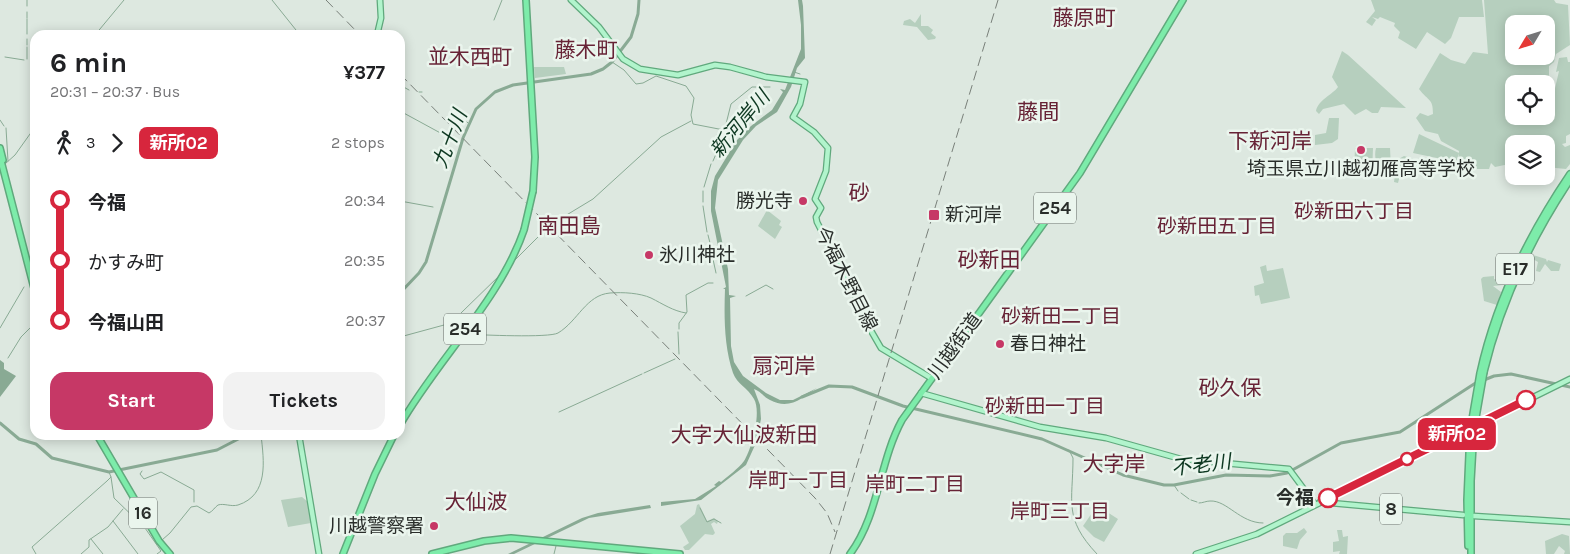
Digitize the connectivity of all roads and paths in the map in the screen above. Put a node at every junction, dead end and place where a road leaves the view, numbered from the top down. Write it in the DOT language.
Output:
graph roads {
  1 [pos="380,0"];
  2 [pos="525,0"];
  3 [pos="571,0"];
  4 [pos="1183,0"];
  5 [pos="379,30"];
  6 [pos="0,148"];
  7 [pos="0,157"];
  8 [pos="1570,174"];
  9 [pos="1570,180"];
  10 [pos="523,230"];
  11 [pos="30,264"];
  12 [pos="30,273"];
  13 [pos="1482,373"];
  14 [pos="931,378"];
  15 [pos="1570,379"];
  16 [pos="921,393"];
  17 [pos="405,411"];
  18 [pos="405,417"];
  19 [pos="99,440"];
  20 [pos="300,440"];
  21 [pos="390,440"];
  22 [pos="391,440"];
  23 [pos="1317,503"];
  24 [pos="1463,515"];
  25 [pos="1474,516"];
  26 [pos="357,518"];
  27 [pos="1570,522"];
  28 [pos="348,537"];
  29 [pos="527,541"];
  30 [pos="547,543"];
  31 [pos="168,554"];
  32 [pos="319,554"];
  33 [pos="343,554"];
  34 [pos="432,554"];
  35 [pos="440,554"];
  36 [pos="658,554"];
  37 [pos="680,554"];
  38 [pos="850,554"];
  39 [pos="1196,554"];
  40 [pos="1470,554"];
  1 -- 5 [label="main road"];
  2 -- 10 [label="highway, 254, bridge"];
  3 -- 14 [label="main road, 今福木野目線"];
  4 -- 14 [label="highway, 川越街道 / 254"];
  6 -- 11 [label="highway"];
  7 -- 12 [label="highway"];
  8 -- 13 [label="highway, E17"];
  9 -- 13 [label="highway, E17"];
  10 -- 17 [label="highway, 254"];
  10 -- 18 [label="highway, 254"];
  13 -- 40 [label="highway, E17, bridge"];
  14 -- 16 [label="highway, 川越街道 / 254"];
  15 -- 23 [label="main road"];
  16 -- 23 [label="main road"];
  16 -- 38 [label="highway, 川越街道 / 254"];
  19 -- 31 [label="highway, 16"];
  20 -- 32 [label="main road"];
  21 -- 28 [label="highway"];
  22 -- 26 [label="highway"];
  23 -- 24 [label="main road, 8"];
  23 -- 39 [label="main road"];
  25 -- 27 [label="main road"];
  26 -- 28 [label="highway"];
  26 -- 33 [label="highway"];
  28 -- 33 [label="highway"];
  29 -- 30 [label="highway"];
  29 -- 34 [label="highway"];
  29 -- 35 [label="highway"];
  30 -- 36 [label="highway"];
  30 -- 37 [label="highway"];
}
